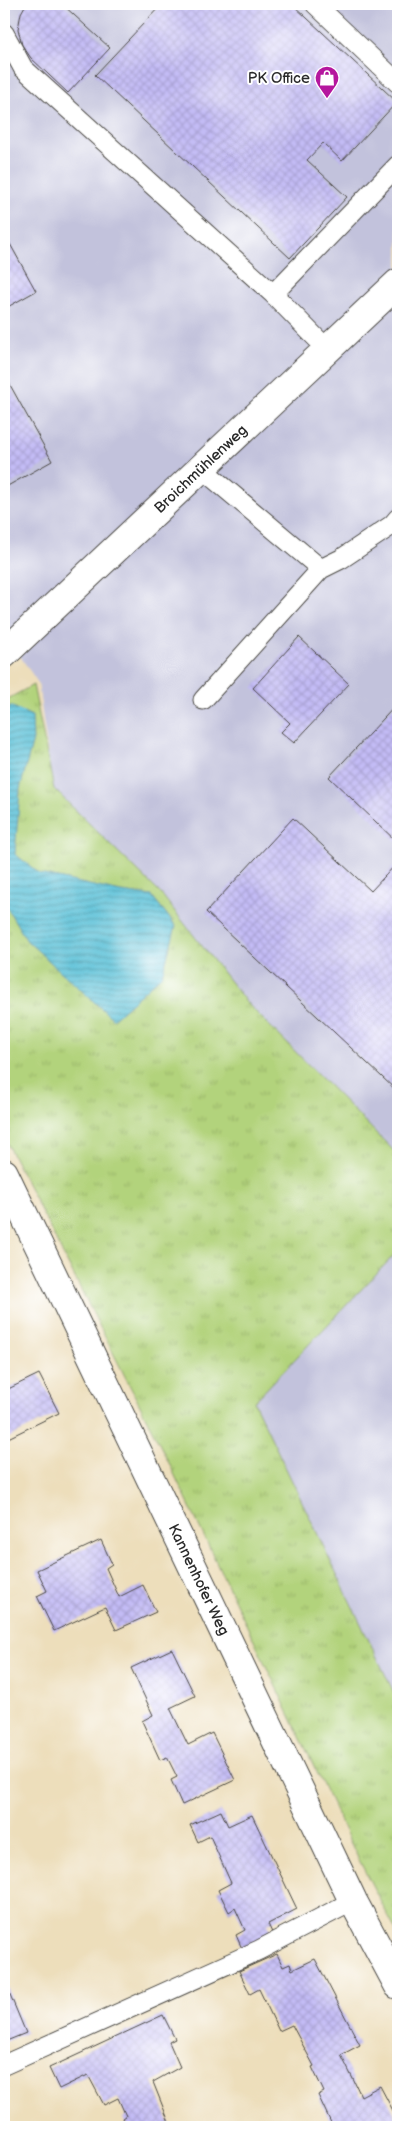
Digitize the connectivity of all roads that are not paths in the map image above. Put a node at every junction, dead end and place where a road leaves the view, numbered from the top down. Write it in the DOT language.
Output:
graph roads {
  1 [pos="315,4"];
  2 [pos="4,33"];
  3 [pos="398,83"];
  4 [pos="398,165"];
  5 [pos="398,284"];
  6 [pos="274,294"];
  7 [pos="328,350"];
  8 [pos="201,468"];
  9 [pos="396,525"];
  10 [pos="321,569"];
  11 [pos="4,654"];
  12 [pos="203,700"];
  13 [pos="4,1173"];
  14 [pos="353,1901"];
  15 [pos="398,1985"];
  16 [pos="4,2065"];
  1 -- 3 [label="lane"];
  2 -- 6 [label="lane"];
  4 -- 6 [label="lane"];
  5 -- 7 [label="street, Broichmühlenweg"];
  6 -- 7 [label="lane"];
  7 -- 8 [label="street, Broichmühlenweg"];
  8 -- 10 [label="lane"];
  8 -- 11 [label="street, Broichmühlenweg"];
  9 -- 10 [label="lane"];
  10 -- 12 [label="lane"];
  13 -- 14 [label="street, Kannenhofer Weg"];
  14 -- 15 [label="street, Kannenhofer Weg"];
  14 -- 16 [label="lane"];
}
